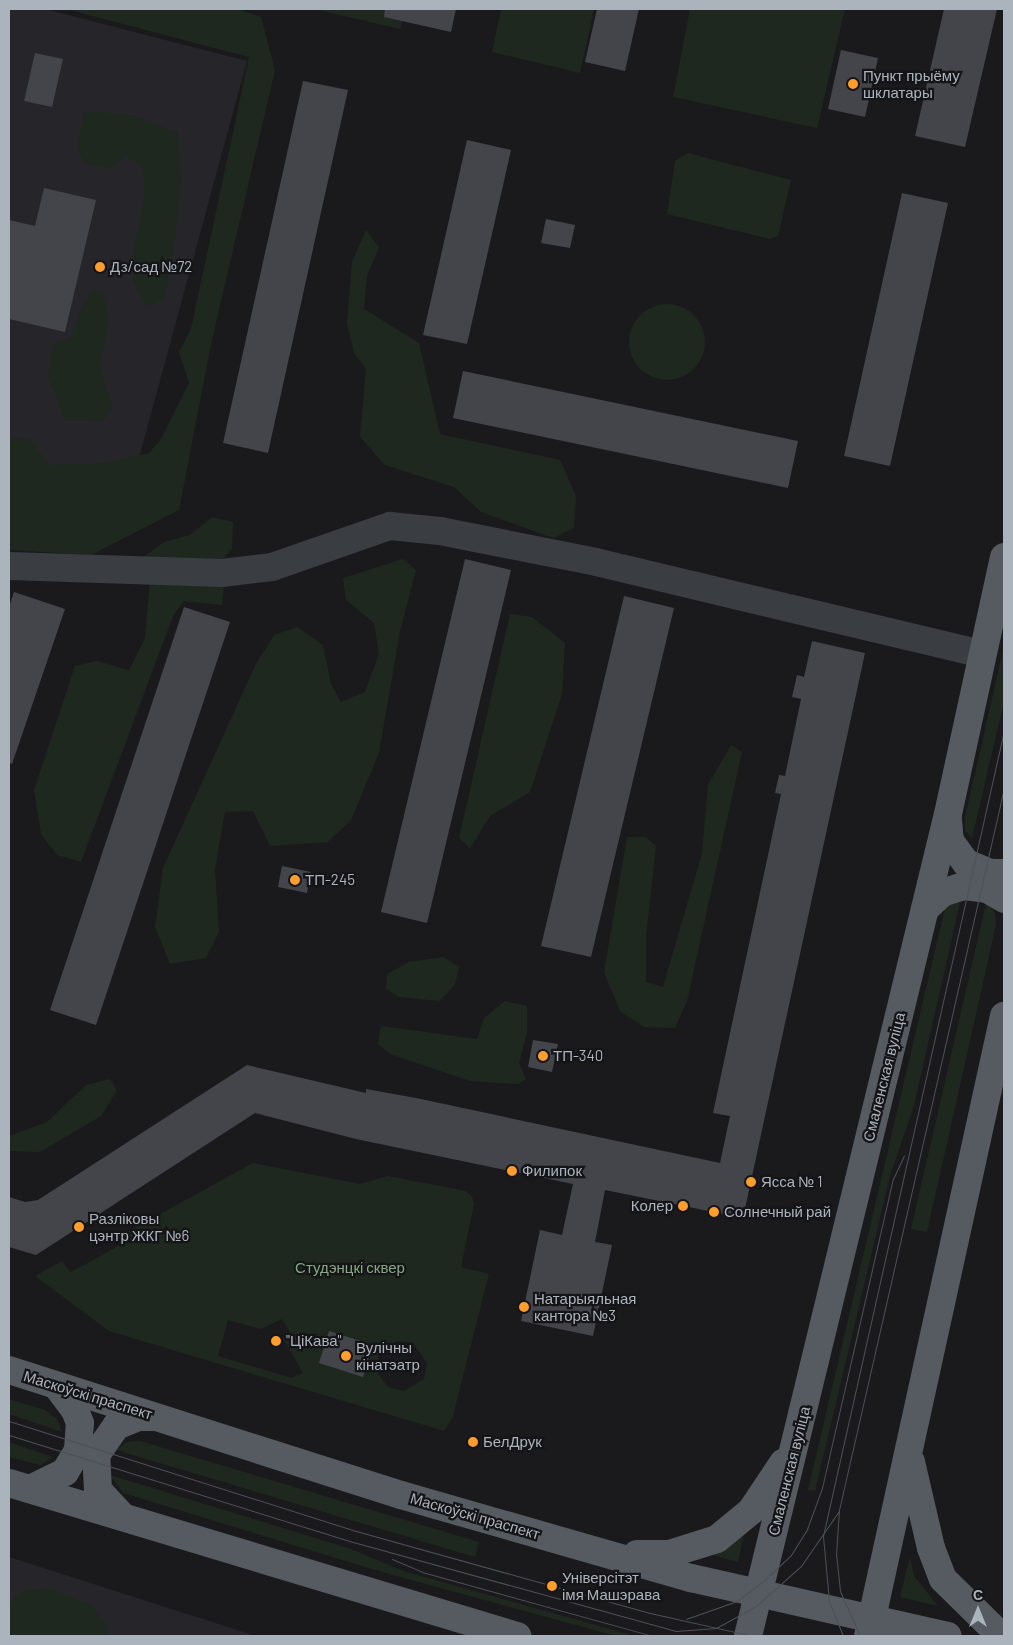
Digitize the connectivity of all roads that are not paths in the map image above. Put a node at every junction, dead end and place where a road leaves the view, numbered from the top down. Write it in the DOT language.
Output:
graph roads {
  1 [pos="1004,557"];
  2 [pos="9,566"];
  3 [pos="982,654"];
  4 [pos="948,814"];
  5 [pos="1004,873"];
  6 [pos="1004,899"];
  7 [pos="925,909"];
  8 [pos="1004,1016"];
  9 [pos="9,1370"];
  10 [pos="57,1386"];
  11 [pos="162,1419"];
  12 [pos="796,1439"];
  13 [pos="909,1448"];
  14 [pos="20,1486"];
  15 [pos="134,1520"];
  16 [pos="605,1553"];
  17 [pos="758,1596"];
  18 [pos="870,1628"];
  19 [pos="517,1636"];
  20 [pos="748,1636"];
  21 [pos="948,1636"];
  22 [pos="1001,1636"];
  1 -- 3 [label="main road, Смаленская вуліца"];
  2 -- 3 [label="street"];
  3 -- 4 [label="main road, Смаленская вуліца"];
  4 -- 5 [label="main road"];
  4 -- 7 [label="main road, Смаленская вуліца"];
  6 -- 7 [label="main road"];
  7 -- 12 [label="main road, Смаленская вуліца"];
  8 -- 13 [label="main road"];
  9 -- 10 [label="main road, Маскоўскі праспект"];
  10 -- 11 [label="main road, Маскоўскі праспект"];
  10 -- 14 [label="main road"];
  11 -- 15 [label="main road"];
  11 -- 16 [label="main road, Маскоўскі праспект"];
  12 -- 16 [label="main road"];
  12 -- 17 [label="main road, Смаленская вуліца"];
  13 -- 18 [label="main road"];
  13 -- 22 [label="main road"];
  14 -- 15 [label="main road"];
  15 -- 19 [label="main road"];
  16 -- 17 [label="main road, Маскоўскі праспект"];
  17 -- 18 [label="main road, Маскоўскі праспект"];
  17 -- 20 [label="main road, Смаленская вуліца"];
  18 -- 21 [label="main road, Маскоўскі праспект"];
}
